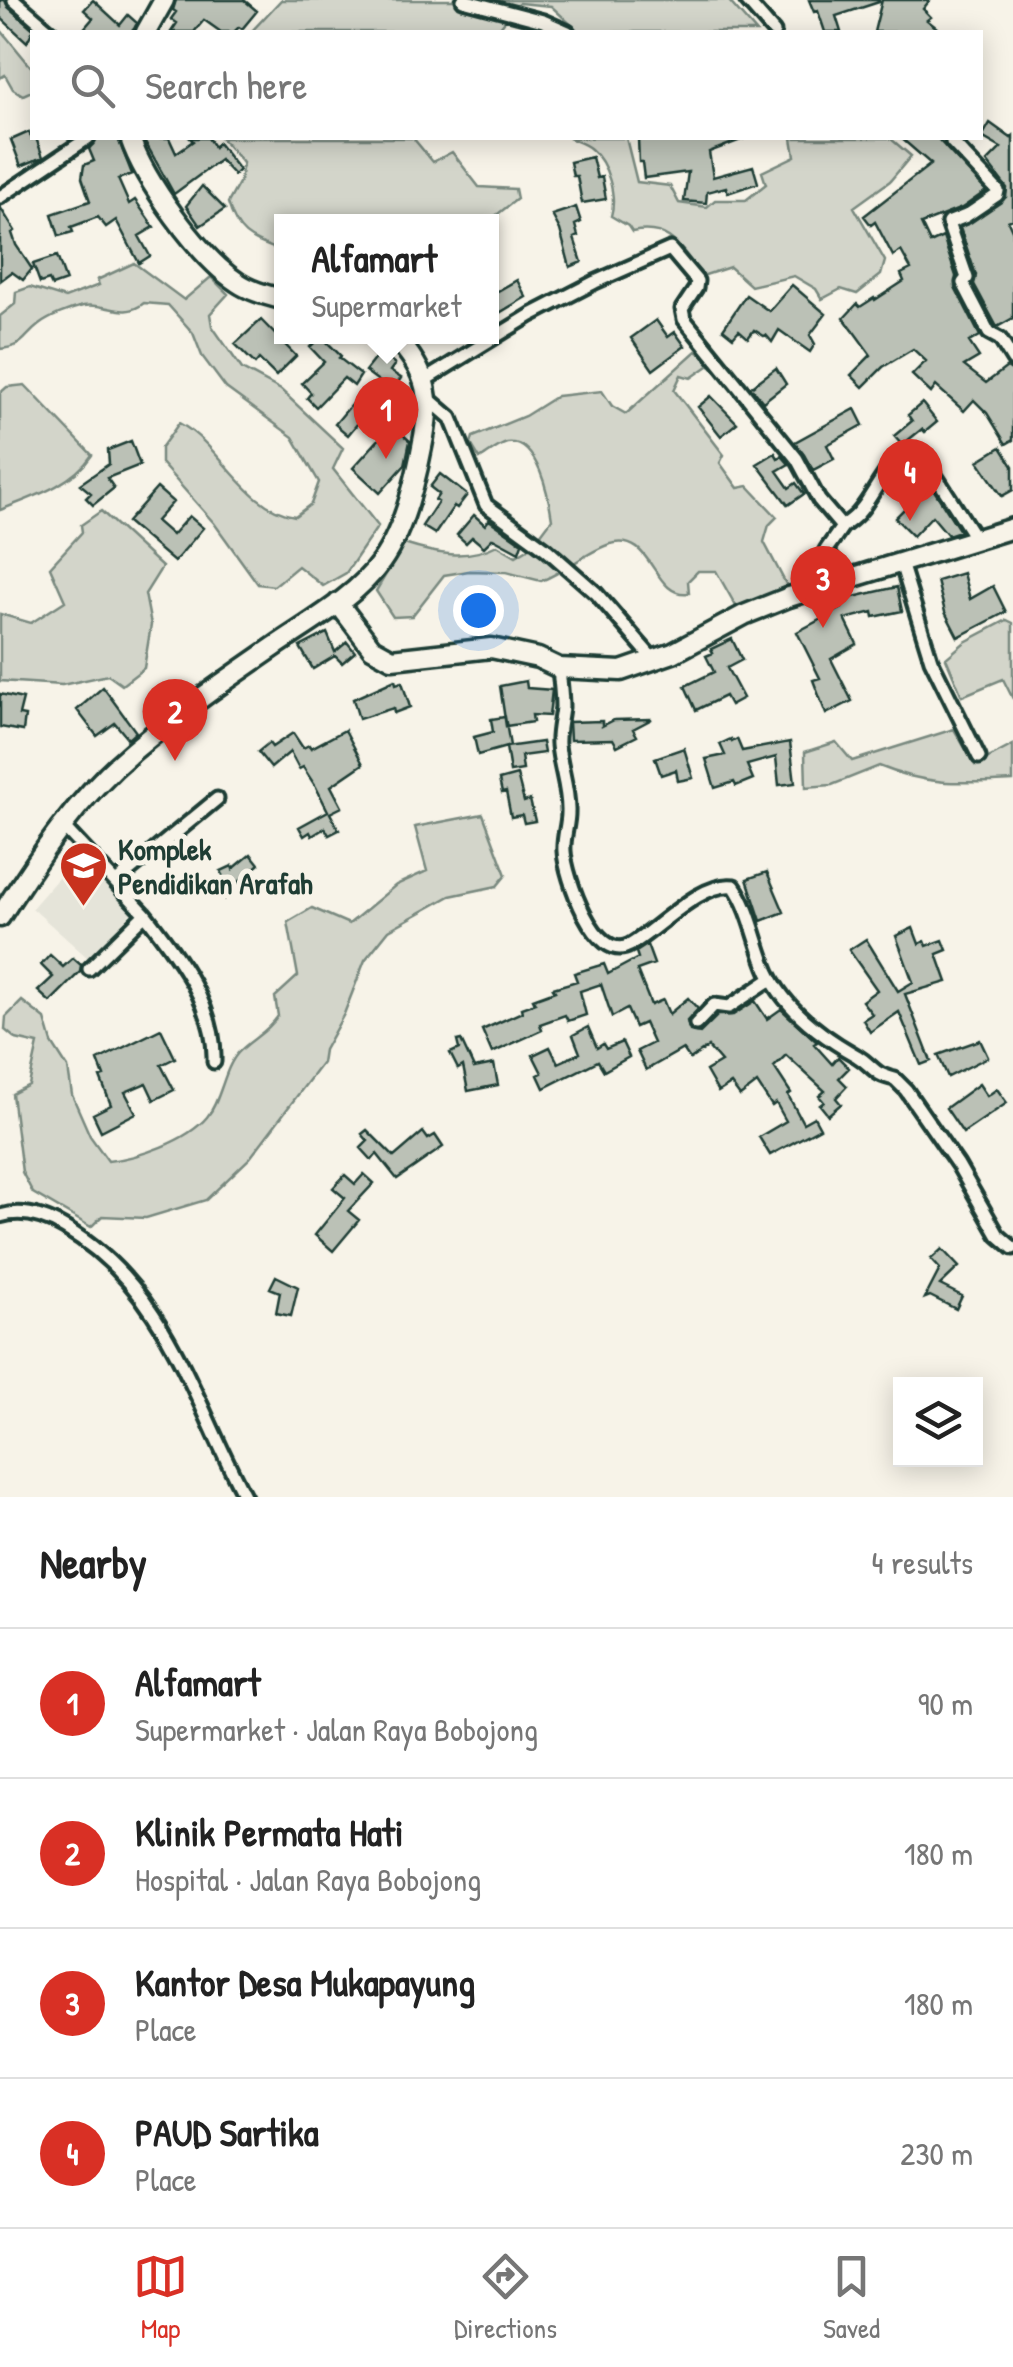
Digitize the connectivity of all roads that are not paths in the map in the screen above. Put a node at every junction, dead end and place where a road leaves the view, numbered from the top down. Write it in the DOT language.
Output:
graph roads {
  1 [pos="14,0"];
  2 [pos="164,0"];
  3 [pos="463,0"];
  4 [pos="746,0"];
  5 [pos="49,30"];
  6 [pos="147,30"];
  7 [pos="563,30"];
  8 [pos="772,30"];
  9 [pos="85,140"];
  10 [pos="131,140"];
  11 [pos="952,142"];
  12 [pos="0,197"];
  13 [pos="274,297"];
  14 [pos="499,335"];
  15 [pos="401,344"];
  16 [pos="484,344"];
  17 [pos="1013,360"];
  18 [pos="425,380"];
  19 [pos="430,400"];
  20 [pos="842,528"];
  21 [pos="1013,528"];
  22 [pos="976,539"];
  23 [pos="901,563"];
  24 [pos="846,579"];
  25 [pos="338,603"];
  26 [pos="654,660"];
  27 [pos="559,668"];
  28 [pos="978,757"];
  29 [pos="217,799"];
  30 [pos="61,824"];
  31 [pos="116,882"];
  32 [pos="145,914"];
  33 [pos="0,916"];
  34 [pos="89,969"];
  35 [pos="772,979"];
  36 [pos="696,1024"];
  37 [pos="214,1062"];
  38 [pos="1,1213"];
  39 [pos="1013,1248"];
  40 [pos="245,1497"];
  1 -- 5 [label="street"];
  2 -- 6 [label="main road"];
  3 -- 7 [label="street"];
  4 -- 8 [label="street"];
  9 -- 12 [label="street"];
  10 -- 13 [label="main road"];
  11 -- 17 [label="street"];
  14 -- 20 [label="street"];
  15 -- 18 [label="main road"];
  16 -- 18 [label="street"];
  18 -- 19 [label="main road"];
  19 -- 25 [label="main road"];
  19 -- 26 [label="street"];
  20 -- 22 [label="street"];
  20 -- 24 [label="street"];
  21 -- 22 [label="main road"];
  22 -- 23 [label="main road"];
  23 -- 24 [label="main road"];
  23 -- 28 [label="street"];
  24 -- 26 [label="main road"];
  25 -- 27 [label="main road"];
  25 -- 30 [label="main road"];
  26 -- 27 [label="main road"];
  27 -- 35 [label="street"];
  29 -- 31 [label="street"];
  30 -- 31 [label="street"];
  30 -- 33 [label="main road"];
  31 -- 32 [label="street"];
  32 -- 34 [label="street"];
  32 -- 37 [label="street"];
  35 -- 36 [label="street"];
  35 -- 39 [label="street"];
  38 -- 40 [label="street"];
}
